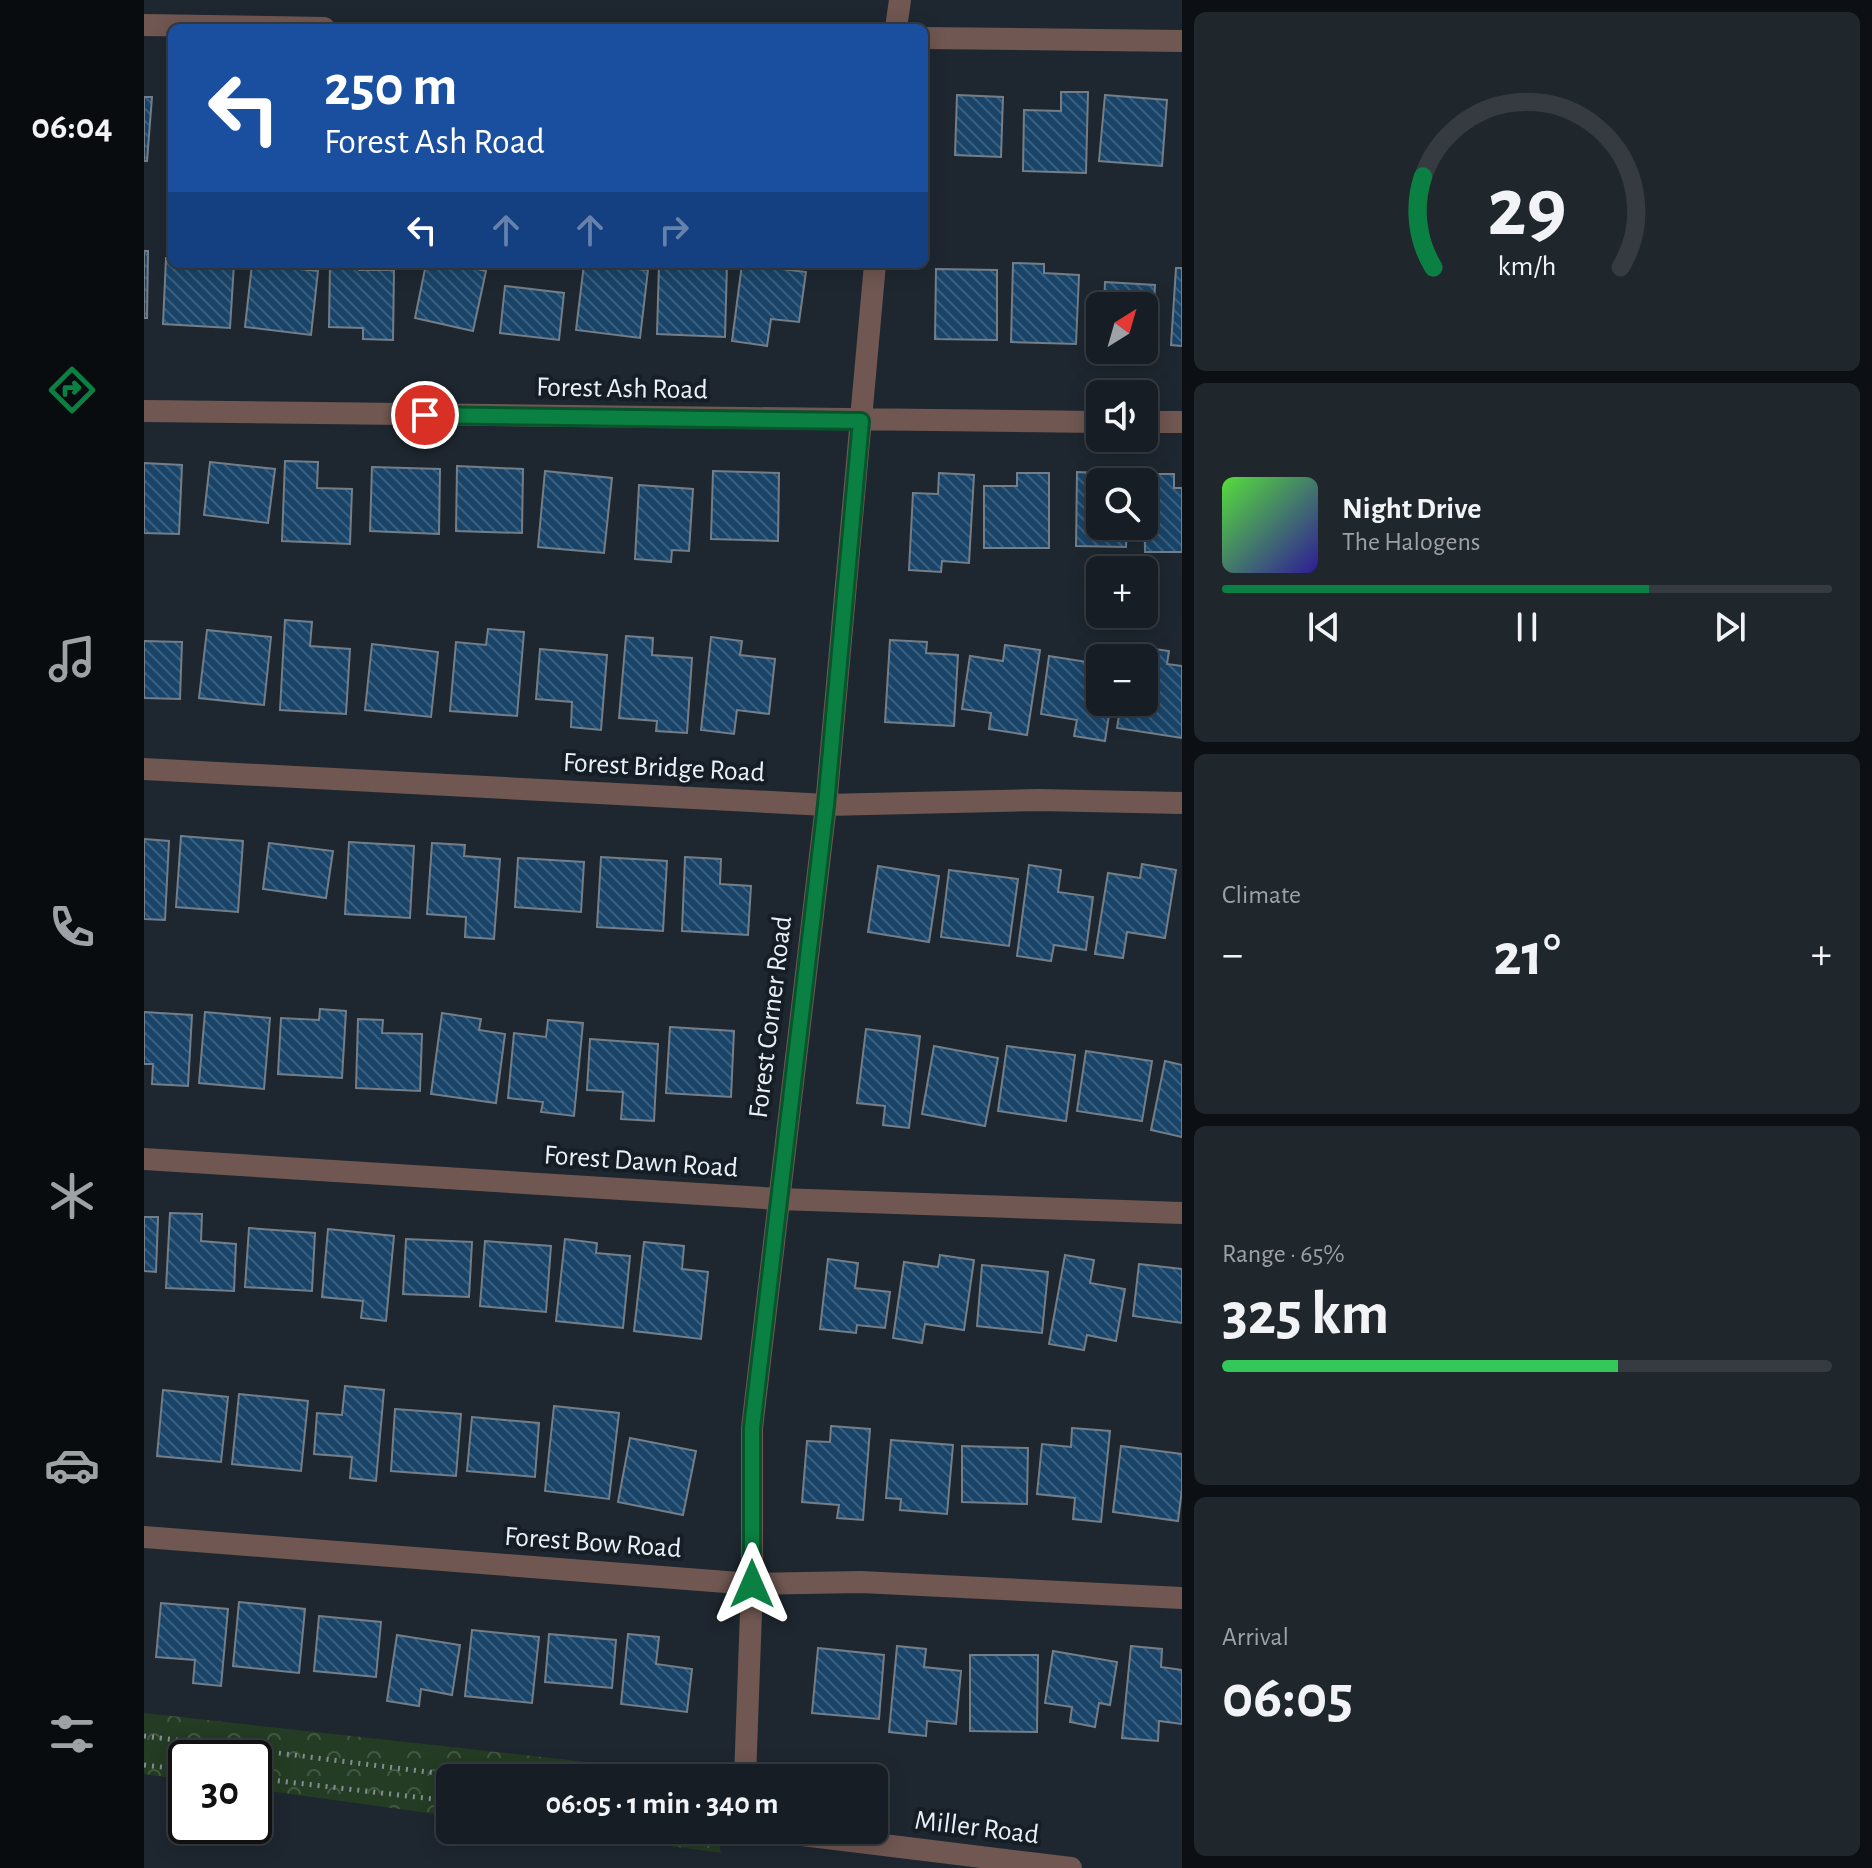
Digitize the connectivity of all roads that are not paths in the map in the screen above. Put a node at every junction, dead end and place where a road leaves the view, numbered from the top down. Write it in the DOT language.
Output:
graph roads {
  1 [pos="900,0"];
  2 [pos="897,24"];
  3 [pos="144,25"];
  4 [pos="168,25"];
  5 [pos="928,38"];
  6 [pos="1182,41"];
  7 [pos="875,268"];
  8 [pos="144,411"];
  9 [pos="861,421"];
  10 [pos="1086,422"];
  11 [pos="1158,422"];
  12 [pos="1182,422"];
  13 [pos="144,769"];
  14 [pos="1182,803"];
  15 [pos="826,805"];
  16 [pos="144,1159"];
  17 [pos="779,1199"];
  18 [pos="1182,1213"];
  19 [pos="144,1537"];
  20 [pos="752,1584"];
  21 [pos="1182,1598"];
  22 [pos="746,1764"];
  23 [pos="876,1844"];
  24 [pos="1071,1868"];
  1 -- 2 [label="street"];
  3 -- 4 [label="street"];
  5 -- 6 [label="street"];
  7 -- 9 [label="street, Forest Corner Road"];
  8 -- 9 [label="street, Forest Ash Road"];
  9 -- 10 [label="street, Forest Ash Road"];
  9 -- 15 [label="street, Forest Corner Road"];
  11 -- 12 [label="street"];
  13 -- 15 [label="street, Forest Bridge Road"];
  14 -- 15 [label="street, Forest Bridge Road"];
  15 -- 17 [label="street, Forest Corner Road"];
  16 -- 17 [label="street, Forest Dawn Road"];
  17 -- 18 [label="street, Forest Dawn Road"];
  17 -- 20 [label="street, Forest Corner Road"];
  19 -- 20 [label="street, Forest Bow Road"];
  20 -- 21 [label="street, Forest Bow Road"];
  20 -- 22 [label="street, Forest Corner Road"];
  23 -- 24 [label="street, Miller Road"];
}
